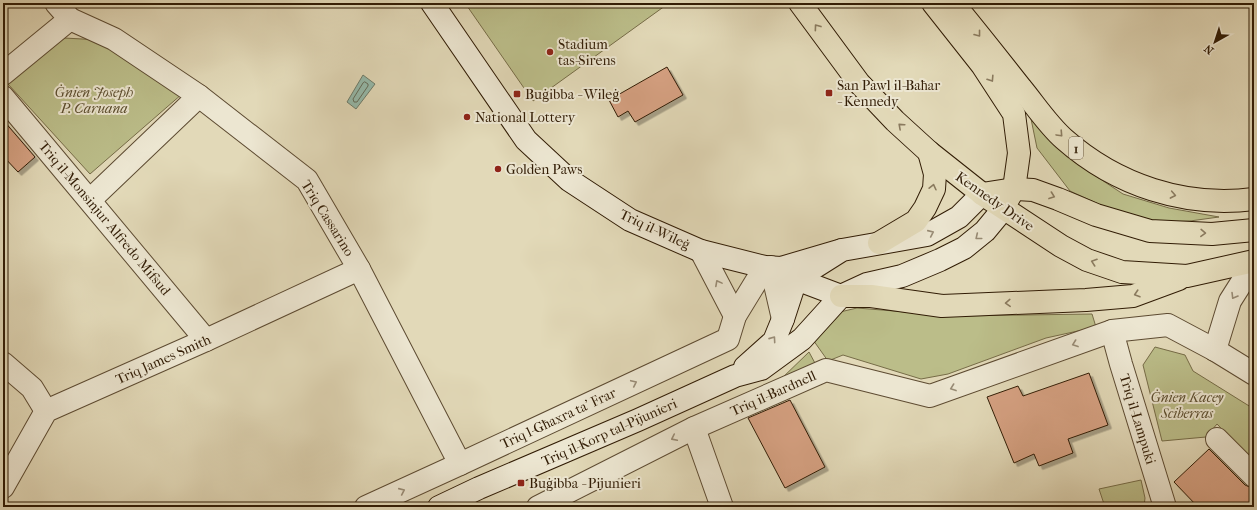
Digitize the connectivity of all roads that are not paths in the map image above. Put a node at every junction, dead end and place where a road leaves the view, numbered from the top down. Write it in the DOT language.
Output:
graph roads {
  1 [pos="56,3"];
  2 [pos="432,3"];
  3 [pos="800,3"];
  4 [pos="933,3"];
  5 [pos="954,3"];
  6 [pos="70,19"];
  7 [pos="3,74"];
  8 [pos="200,96"];
  9 [pos="3,97"];
  10 [pos="930,152"];
  11 [pos="1014,189"];
  12 [pos="982,194"];
  13 [pos="1254,199"];
  14 [pos="90,200"];
  15 [pos="1004,208"];
  16 [pos="1254,230"];
  17 [pos="879,243"];
  18 [pos="701,251"];
  19 [pos="1254,262"];
  20 [pos="359,269"];
  21 [pos="778,270"];
  22 [pos="1187,276"];
  23 [pos="841,296"];
  24 [pos="735,316"];
  25 [pos="1112,331"];
  26 [pos="206,340"];
  27 [pos="1215,350"];
  28 [pos="3,363"];
  29 [pos="1254,374"];
  30 [pos="735,376"];
  31 [pos="46,410"];
  32 [pos="694,428"];
  33 [pos="1216,439"];
  34 [pos="460,464"];
  35 [pos="1254,476"];
  36 [pos="3,486"];
  37 [pos="366,507"];
  38 [pos="439,507"];
  39 [pos="538,507"];
  40 [pos="722,507"];
  41 [pos="1165,507"];
  1 -- 6 [label="street, Triq Cassarino"];
  2 -- 18 [label="street, Triq il-Wileġ"];
  10 -- 3 [label="highway, Kennedy Drive, one-way"];
  4 -- 11 [label="highway, one-way"];
  5 -- 13 [label="highway, 1, one-way"];
  6 -- 7 [label="street"];
  6 -- 8 [label="street, Triq Cassarino"];
  8 -- 14 [label="street"];
  8 -- 20 [label="street, Triq Cassarino"];
  9 -- 14 [label="street, Triq il-Monsinjur Alfredo Mifsud"];
  10 -- 12 [label="highway, Kennedy Drive"];
  17 -- 10 [label="highway, one-way"];
  11 -- 12 [label="highway"];
  11 -- 15 [label="highway"];
  11 -- 16 [label="highway, one-way"];
  12 -- 15 [label="highway, Kennedy Drive"];
  17 -- 12 [label="street, one-way"];
  14 -- 26 [label="street, Triq il-Monsinjur Alfredo Mifsud"];
  22 -- 15 [label="highway, Kennedy Drive, one-way"];
  15 -- 23 [label="street, one-way"];
  17 -- 21 [label="street"];
  18 -- 21 [label="street, Triq il-Wileġ"];
  24 -- 18 [label="street, one-way"];
  19 -- 22 [label="highway, Kennedy Drive"];
  19 -- 27 [label="street, one-way"];
  20 -- 26 [label="street, Triq James Smith"];
  20 -- 34 [label="street, Triq Cassarino"];
  21 -- 23 [label="street, Triq il-Wileġ"];
  21 -- 24 [label="street, Triq l-Għaxra ta' Frar"];
  30 -- 21 [label="street, Triq il-Korp tal-Pijunieri, one-way"];
  22 -- 23 [label="highway, one-way"];
  23 -- 30 [label="street, Triq il-Korp tal-Pijunieri"];
  34 -- 24 [label="street, Triq l-Għaxra ta' Frar, one-way"];
  25 -- 27 [label="street, Triq il-Bardnell"];
  25 -- 32 [label="street, Triq il-Bardnell, one-way"];
  25 -- 41 [label="street, Triq il-Lampuki"];
  26 -- 31 [label="street, Triq James Smith"];
  27 -- 29 [label="street, Triq il-Bardnell"];
  28 -- 31 [label="street"];
  30 -- 38 [label="street, Triq il-Korp tal-Pijunieri"];
  31 -- 36 [label="street"];
  32 -- 39 [label="street, Triq il-Bardnell, one-way"];
  32 -- 40 [label="street"];
  33 -- 35 [label="street"];
  37 -- 34 [label="street, Triq l-Għaxra ta' Frar, one-way"];
}
